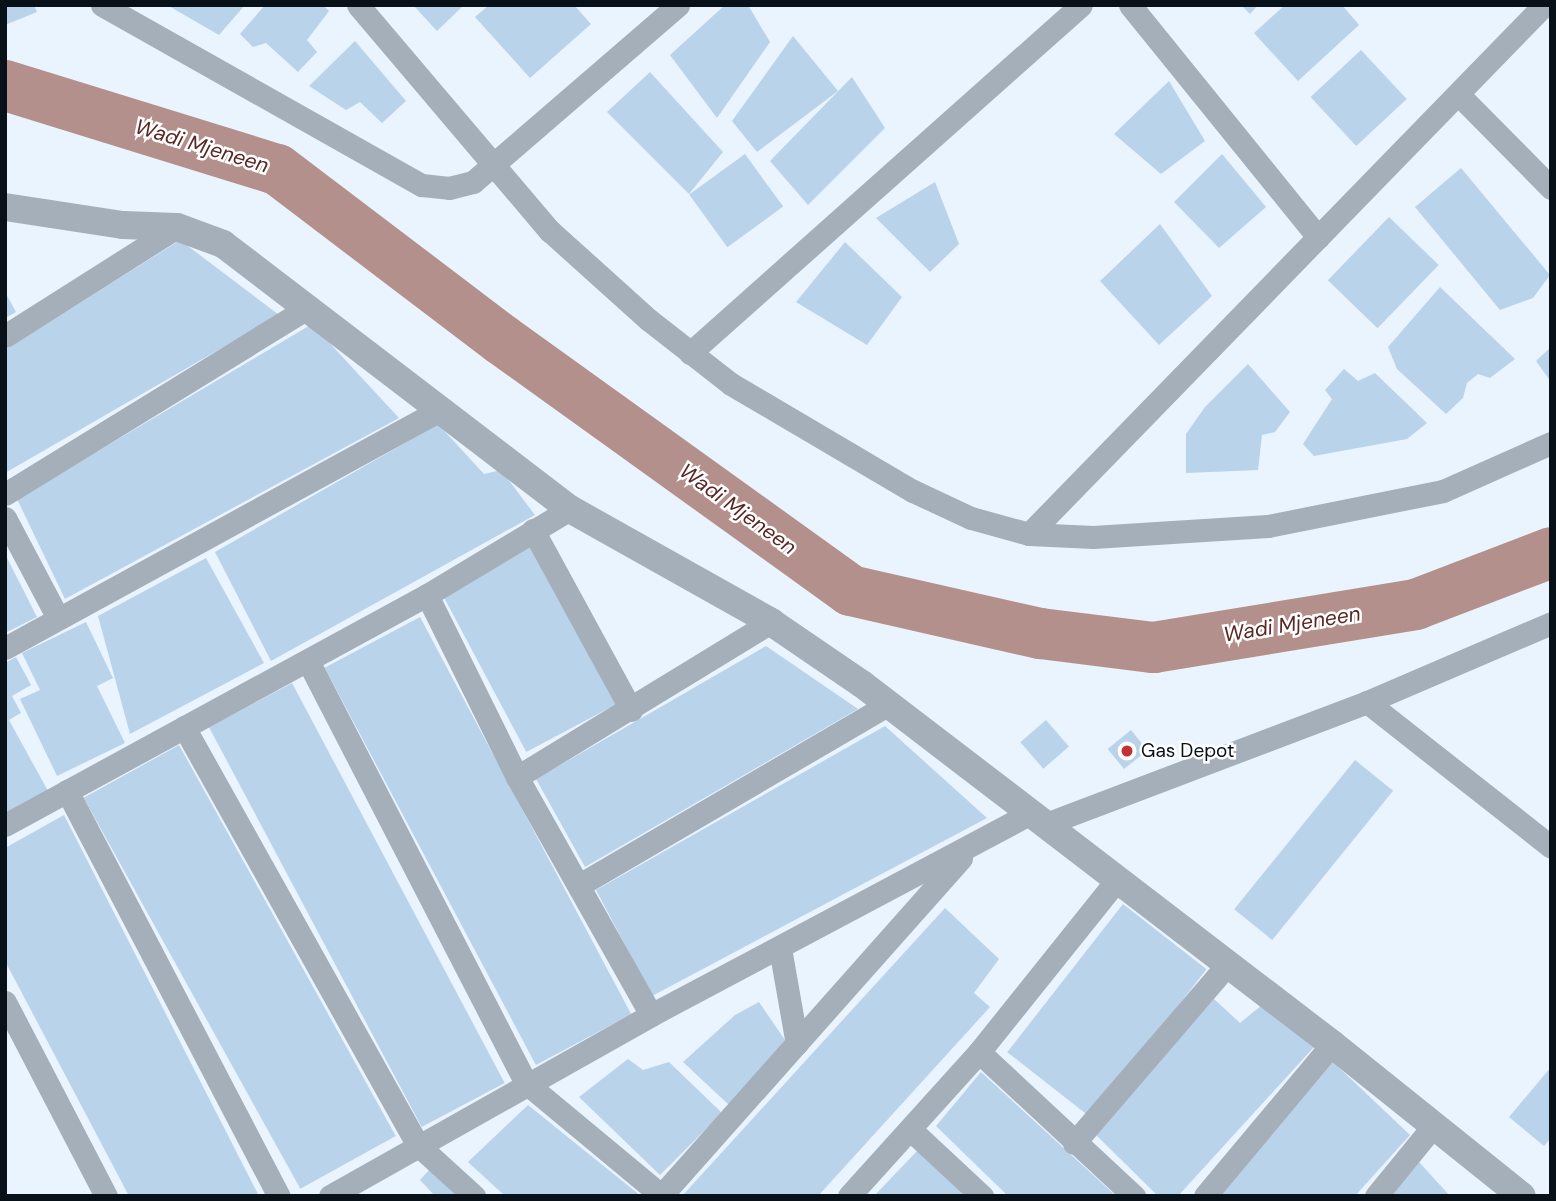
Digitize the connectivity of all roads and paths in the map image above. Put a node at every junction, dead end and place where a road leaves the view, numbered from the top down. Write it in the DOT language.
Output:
graph roads {
  1 [pos="102,5"];
  2 [pos="358,5"];
  3 [pos="678,5"];
  4 [pos="1081,5"];
  5 [pos="1130,5"];
  6 [pos="1544,5"];
  7 [pos="1458,94"];
  8 [pos="493,163"];
  9 [pos="1551,188"];
  10 [pos="5,207"];
  11 [pos="177,227"];
  12 [pos="1318,237"];
  13 [pos="309,307"];
  14 [pos="5,336"];
  15 [pos="690,354"];
  16 [pos="440,410"];
  17 [pos="1551,443"];
  18 [pos="5,494"];
  19 [pos="570,509"];
  20 [pos="5,518"];
  21 [pos="533,530"];
  22 [pos="1029,534"];
  23 [pos="427,595"];
  24 [pos="58,618"];
  25 [pos="771,622"];
  26 [pos="1551,623"];
  27 [pos="5,648"];
  28 [pos="308,661"];
  29 [pos="1367,702"];
  30 [pos="887,705"];
  31 [pos="631,709"];
  32 [pos="184,727"];
  33 [pos="517,777"];
  34 [pos="67,791"];
  35 [pos="1038,819"];
  36 [pos="5,825"];
  37 [pos="973,845"];
  38 [pos="1551,847"];
  39 [pos="1118,880"];
  40 [pos="581,884"];
  41 [pos="780,948"];
  42 [pos="1228,964"];
  43 [pos="5,1002"];
  44 [pos="651,1015"];
  45 [pos="797,1044"];
  46 [pos="1332,1044"];
  47 [pos="979,1052"];
  48 [pos="526,1083"];
  49 [pos="1434,1125"];
  50 [pos="912,1131"];
  51 [pos="1074,1143"];
  52 [pos="418,1145"];
  53 [pos="106,1196"];
  54 [pos="279,1196"];
  55 [pos="330,1196"];
  56 [pos="474,1196"];
  57 [pos="662,1196"];
  58 [pos="849,1196"];
  59 [pos="982,1196"];
  60 [pos="1134,1196"];
  61 [pos="1205,1196"];
  62 [pos="1376,1196"];
  63 [pos="1521,1196"];
  1 -- 8 [label="street"];
  2 -- 8 [label="street"];
  3 -- 8 [label="street"];
  4 -- 15 [label="street"];
  5 -- 12 [label="street"];
  6 -- 7 [label="street"];
  7 -- 9 [label="street"];
  7 -- 12 [label="street"];
  8 -- 15 [label="street"];
  10 -- 11 [label="street"];
  11 -- 13 [label="street"];
  11 -- 14 [label="street"];
  12 -- 22 [label="street"];
  13 -- 16 [label="street"];
  13 -- 18 [label="street"];
  15 -- 22 [label="street"];
  16 -- 19 [label="street"];
  16 -- 24 [label="street"];
  17 -- 22 [label="street"];
  19 -- 21 [label="street"];
  19 -- 25 [label="street"];
  20 -- 24 [label="street"];
  21 -- 23 [label="street"];
  21 -- 31 [label="street"];
  23 -- 28 [label="street"];
  23 -- 33 [label="street"];
  24 -- 27 [label="street"];
  25 -- 30 [label="street"];
  25 -- 31 [label="street"];
  26 -- 29 [label="street"];
  28 -- 32 [label="street"];
  28 -- 48 [label="street"];
  29 -- 35 [label="street"];
  29 -- 38 [label="street"];
  30 -- 35 [label="street"];
  30 -- 40 [label="street"];
  31 -- 33 [label="street"];
  32 -- 34 [label="street"];
  32 -- 52 [label="street"];
  33 -- 40 [label="street"];
  34 -- 36 [label="street"];
  34 -- 54 [label="street"];
  35 -- 37 [label="street"];
  35 -- 39 [label="street"];
  37 -- 41 [label="street"];
  37 -- 45 [label="street"];
  39 -- 42 [label="street"];
  39 -- 47 [label="street"];
  40 -- 44 [label="street"];
  41 -- 44 [label="street"];
  41 -- 45 [label="street"];
  42 -- 46 [label="street"];
  42 -- 51 [label="street"];
  43 -- 53 [label="street"];
  44 -- 48 [label="street"];
  45 -- 57 [label="street"];
  46 -- 49 [label="street"];
  46 -- 61 [label="street"];
  47 -- 50 [label="street"];
  47 -- 51 [label="street"];
  48 -- 52 [label="street"];
  48 -- 57 [label="street"];
  49 -- 62 [label="street"];
  49 -- 63 [label="street"];
  50 -- 58 [label="street"];
  50 -- 59 [label="street"];
  51 -- 60 [label="street"];
  52 -- 55 [label="street"];
  52 -- 56 [label="street"];
}
